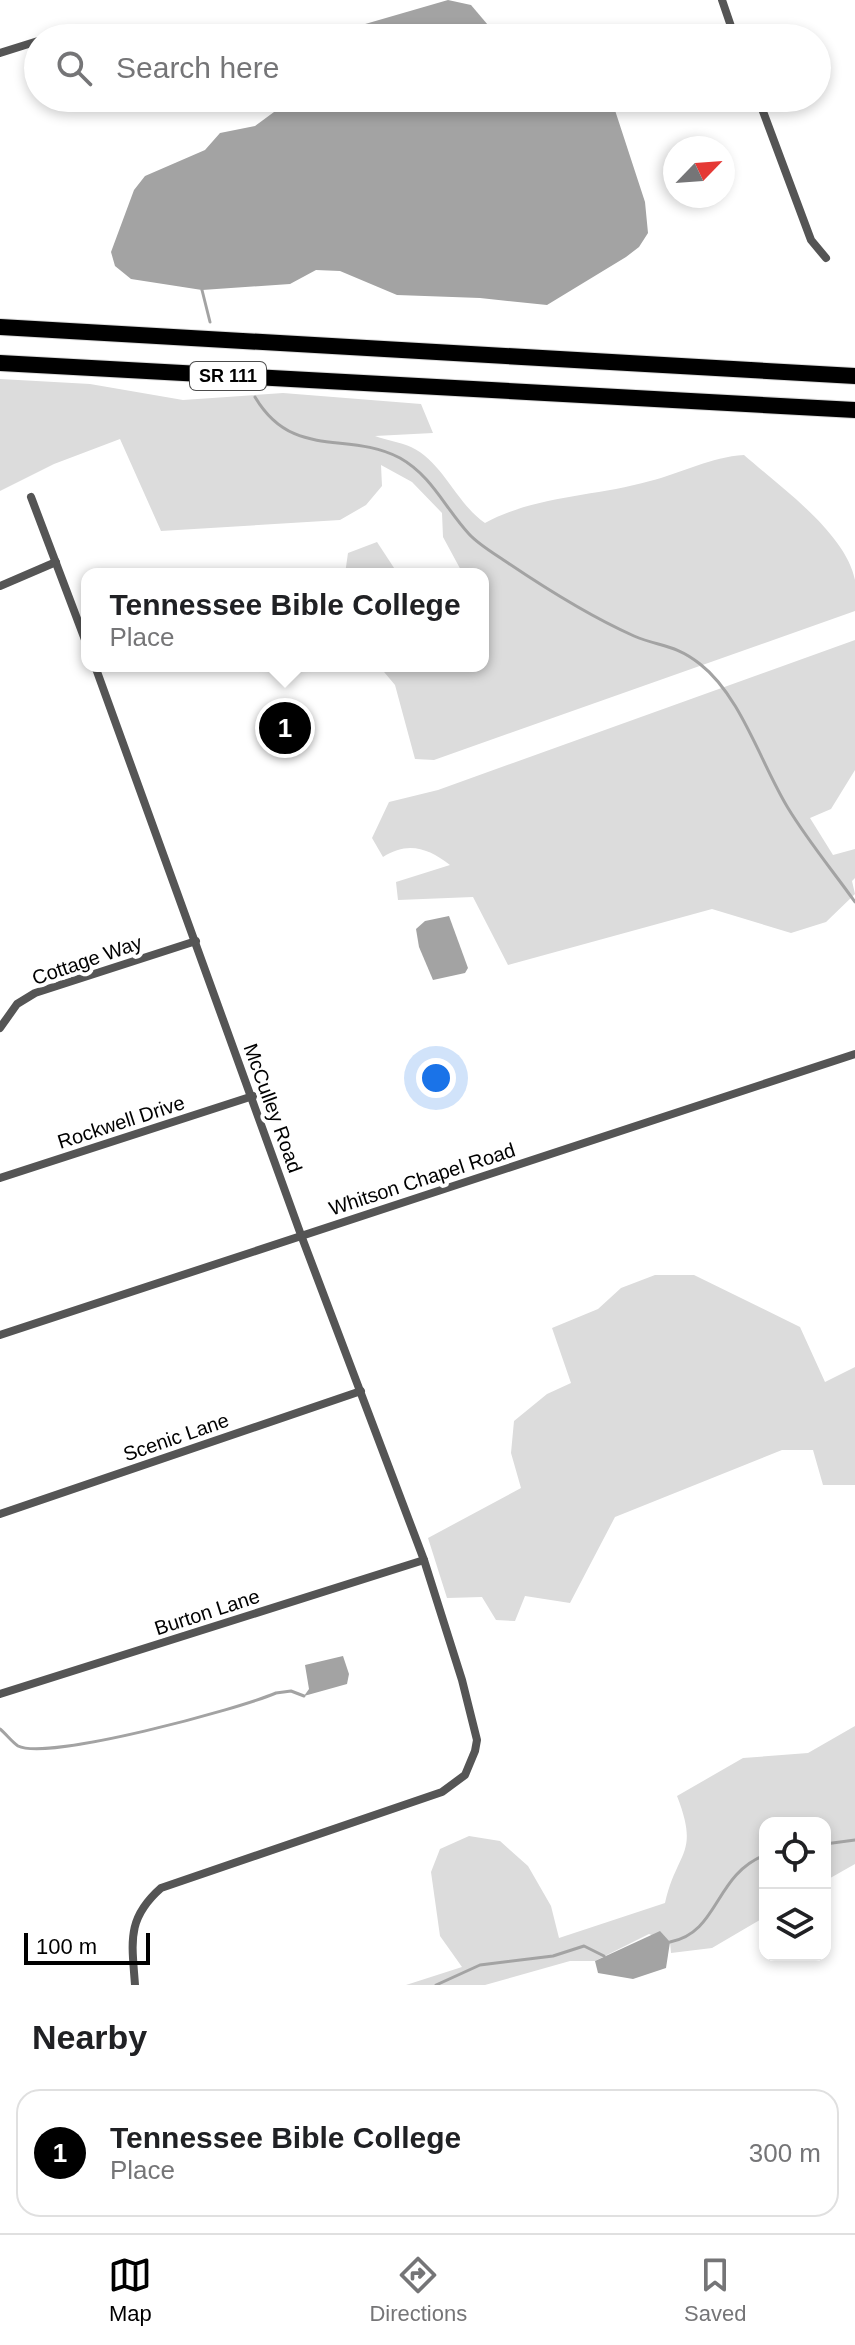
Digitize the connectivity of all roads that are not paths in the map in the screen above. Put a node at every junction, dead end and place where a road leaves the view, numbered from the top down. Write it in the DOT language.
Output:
graph roads {
  1 [pos="722,0"];
  2 [pos="730,24"];
  3 [pos="24,45"];
  4 [pos="0,53"];
  5 [pos="763,112"];
  6 [pos="826,258"];
  7 [pos="0,327"];
  8 [pos="0,363"];
  9 [pos="855,376"];
  10 [pos="855,410"];
  11 [pos="31,497"];
  12 [pos="56,562"];
  13 [pos="0,586"];
  14 [pos="81,629"];
  15 [pos="97,672"];
  16 [pos="196,941"];
  17 [pos="0,1028"];
  18 [pos="855,1054"];
  19 [pos="253,1096"];
  20 [pos="0,1178"];
  21 [pos="301,1235"];
  22 [pos="0,1335"];
  23 [pos="361,1391"];
  24 [pos="0,1514"];
  25 [pos="424,1560"];
  26 [pos="0,1694"];
  27 [pos="135,1985"];
  1 -- 2 [label="street"];
  3 -- 4 [label="street"];
  5 -- 6 [label="street"];
  7 -- 9 [label="highway, SR 111"];
  8 -- 10 [label="highway, SR 111"];
  11 -- 12 [label="street"];
  12 -- 13 [label="street"];
  12 -- 14 [label="street"];
  15 -- 16 [label="street, McCulley Road"];
  16 -- 17 [label="street, Cottage Way"];
  16 -- 19 [label="street, McCulley Road"];
  18 -- 21 [label="street, Whitson Chapel Road"];
  19 -- 20 [label="street, Rockwell Drive"];
  19 -- 21 [label="street, McCulley Road"];
  21 -- 22 [label="street, Whitson Chapel Road"];
  21 -- 23 [label="street, McCulley Road"];
  23 -- 24 [label="street, Scenic Lane"];
  23 -- 25 [label="street, McCulley Road"];
  25 -- 26 [label="street, Burton Lane"];
  25 -- 27 [label="street, McCulley Road"];
}
